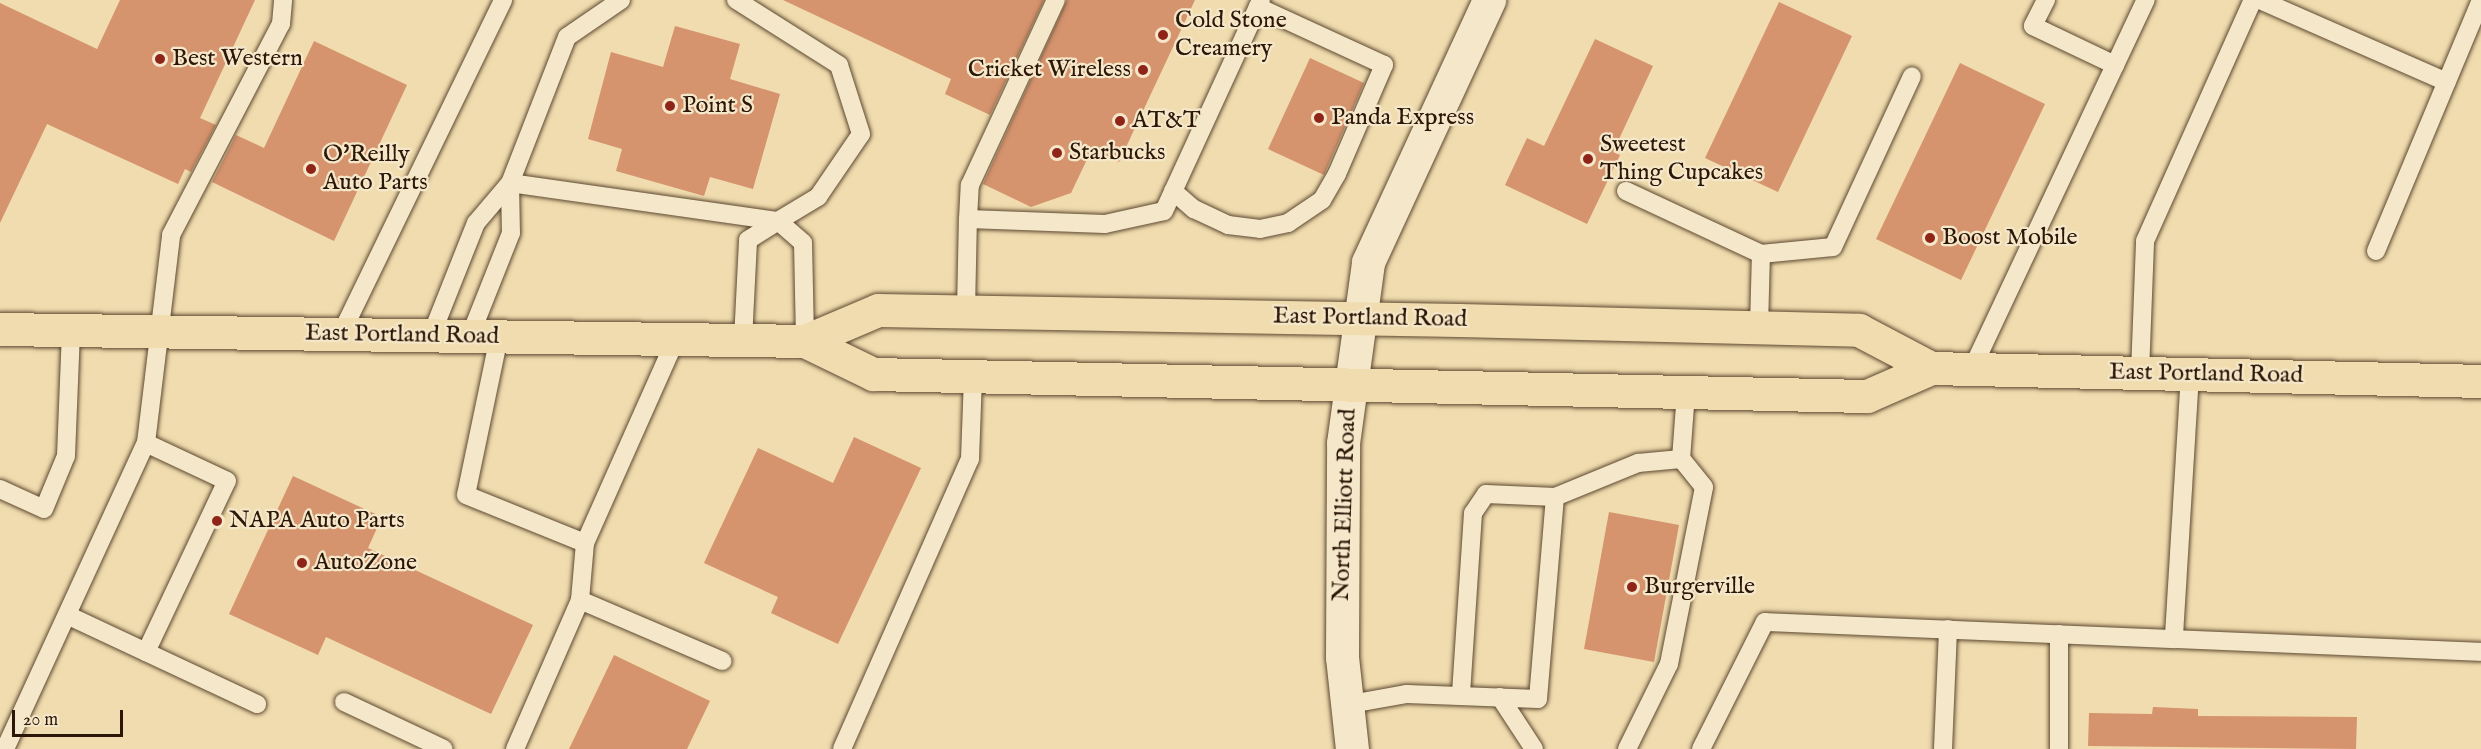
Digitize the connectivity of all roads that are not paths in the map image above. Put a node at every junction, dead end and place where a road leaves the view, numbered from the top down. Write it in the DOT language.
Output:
graph roads {
  1 [pos="282,0"];
  2 [pos="503,0"];
  3 [pos="621,0"];
  4 [pos="736,0"];
  5 [pos="1056,0"];
  6 [pos="1489,0"];
  7 [pos="2046,0"];
  8 [pos="2146,0"];
  9 [pos="2253,0"];
  10 [pos="2260,0"];
  11 [pos="2481,0"];
  12 [pos="1259,3"];
  13 [pos="2115,65"];
  14 [pos="1912,76"];
  15 [pos="2447,82"];
  16 [pos="510,183"];
  17 [pos="1173,191"];
  18 [pos="1626,191"];
  19 [pos="968,219"];
  20 [pos="778,221"];
  21 [pos="2376,251"];
  22 [pos="1761,254"];
  23 [pos="966,311"];
  24 [pos="1360,318"];
  25 [pos="1759,328"];
  26 [pos="0,330"];
  27 [pos="71,330"];
  28 [pos="161,332"];
  29 [pos="340,334"];
  30 [pos="430,336"];
  31 [pos="485,336"];
  32 [pos="676,339"];
  33 [pos="743,340"];
  34 [pos="805,341"];
  35 [pos="1931,368"];
  36 [pos="1972,369"];
  37 [pos="2140,373"];
  38 [pos="2190,374"];
  39 [pos="973,376"];
  40 [pos="2481,381"];
  41 [pos="1351,383"];
  42 [pos="1686,392"];
  43 [pos="146,442"];
  44 [pos="1681,459"];
  45 [pos="0,489"];
  46 [pos="1555,497"];
  47 [pos="585,543"];
  48 [pos="580,600"];
  49 [pos="67,615"];
  50 [pos="1948,629"];
  51 [pos="2060,634"];
  52 [pos="2174,639"];
  53 [pos="146,652"];
  54 [pos="2481,652"];
  55 [pos="723,661"];
  56 [pos="1461,696"];
  57 [pos="1500,697"];
  58 [pos="344,702"];
  59 [pos="257,704"];
  60 [pos="1345,705"];
  61 [pos="5,749"];
  62 [pos="444,749"];
  63 [pos="515,749"];
  64 [pos="842,749"];
  65 [pos="1352,749"];
  66 [pos="1534,749"];
  67 [pos="1627,749"];
  68 [pos="1701,749"];
  69 [pos="1943,749"];
  70 [pos="2059,749"];
  1 -- 28 [label="lane"];
  2 -- 29 [label="lane"];
  3 -- 16 [label="lane"];
  4 -- 20 [label="lane"];
  5 -- 19 [label="lane"];
  6 -- 24 [label="street, North Elliott Road"];
  7 -- 13 [label="lane"];
  8 -- 13 [label="lane"];
  9 -- 37 [label="lane"];
  10 -- 15 [label="lane"];
  11 -- 15 [label="lane"];
  12 -- 17 [label="lane"];
  12 -- 17 [label="lane"];
  13 -- 36 [label="lane"];
  14 -- 22 [label="lane"];
  15 -- 21 [label="lane"];
  16 -- 20 [label="lane"];
  16 -- 30 [label="lane"];
  16 -- 31 [label="lane"];
  17 -- 19 [label="lane"];
  18 -- 22 [label="lane"];
  19 -- 23 [label="lane"];
  20 -- 33 [label="lane"];
  20 -- 34 [label="lane"];
  22 -- 25 [label="lane"];
  23 -- 24 [label="main road, East Portland Road"];
  23 -- 34 [label="main road, East Portland Road"];
  24 -- 25 [label="main road, East Portland Road"];
  24 -- 41 [label="street, North Elliott Road"];
  25 -- 35 [label="main road, East Portland Road"];
  26 -- 27 [label="main road, East Portland Road"];
  27 -- 28 [label="main road, East Portland Road"];
  27 -- 45 [label="lane"];
  28 -- 29 [label="main road, East Portland Road"];
  28 -- 43 [label="lane"];
  29 -- 30 [label="main road, East Portland Road"];
  30 -- 31 [label="main road, East Portland Road"];
  31 -- 32 [label="main road, East Portland Road"];
  31 -- 47 [label="lane"];
  32 -- 33 [label="main road, East Portland Road"];
  32 -- 47 [label="lane"];
  33 -- 34 [label="main road, East Portland Road"];
  34 -- 39 [label="main road, East Portland Road"];
  35 -- 36 [label="main road, East Portland Road"];
  35 -- 42 [label="main road, East Portland Road"];
  36 -- 37 [label="main road, East Portland Road"];
  37 -- 38 [label="main road, East Portland Road"];
  38 -- 40 [label="main road, East Portland Road"];
  38 -- 52 [label="lane"];
  39 -- 41 [label="main road, East Portland Road"];
  39 -- 64 [label="lane"];
  41 -- 42 [label="main road, East Portland Road"];
  41 -- 60 [label="street, North Elliott Road"];
  42 -- 44 [label="lane"];
  43 -- 49 [label="lane"];
  43 -- 53 [label="lane"];
  44 -- 46 [label="lane"];
  44 -- 67 [label="lane"];
  46 -- 56 [label="lane"];
  46 -- 57 [label="lane"];
  47 -- 48 [label="lane"];
  48 -- 55 [label="lane"];
  48 -- 63 [label="lane"];
  49 -- 53 [label="lane"];
  49 -- 61 [label="lane"];
  50 -- 51 [label="lane"];
  50 -- 68 [label="lane"];
  50 -- 69 [label="lane"];
  51 -- 52 [label="lane"];
  51 -- 70 [label="lane"];
  52 -- 54 [label="lane"];
  53 -- 59 [label="lane"];
  56 -- 57 [label="lane"];
  56 -- 60 [label="lane"];
  57 -- 66 [label="lane"];
  58 -- 62 [label="lane"];
  60 -- 65 [label="street, North Elliott Road"];
}
